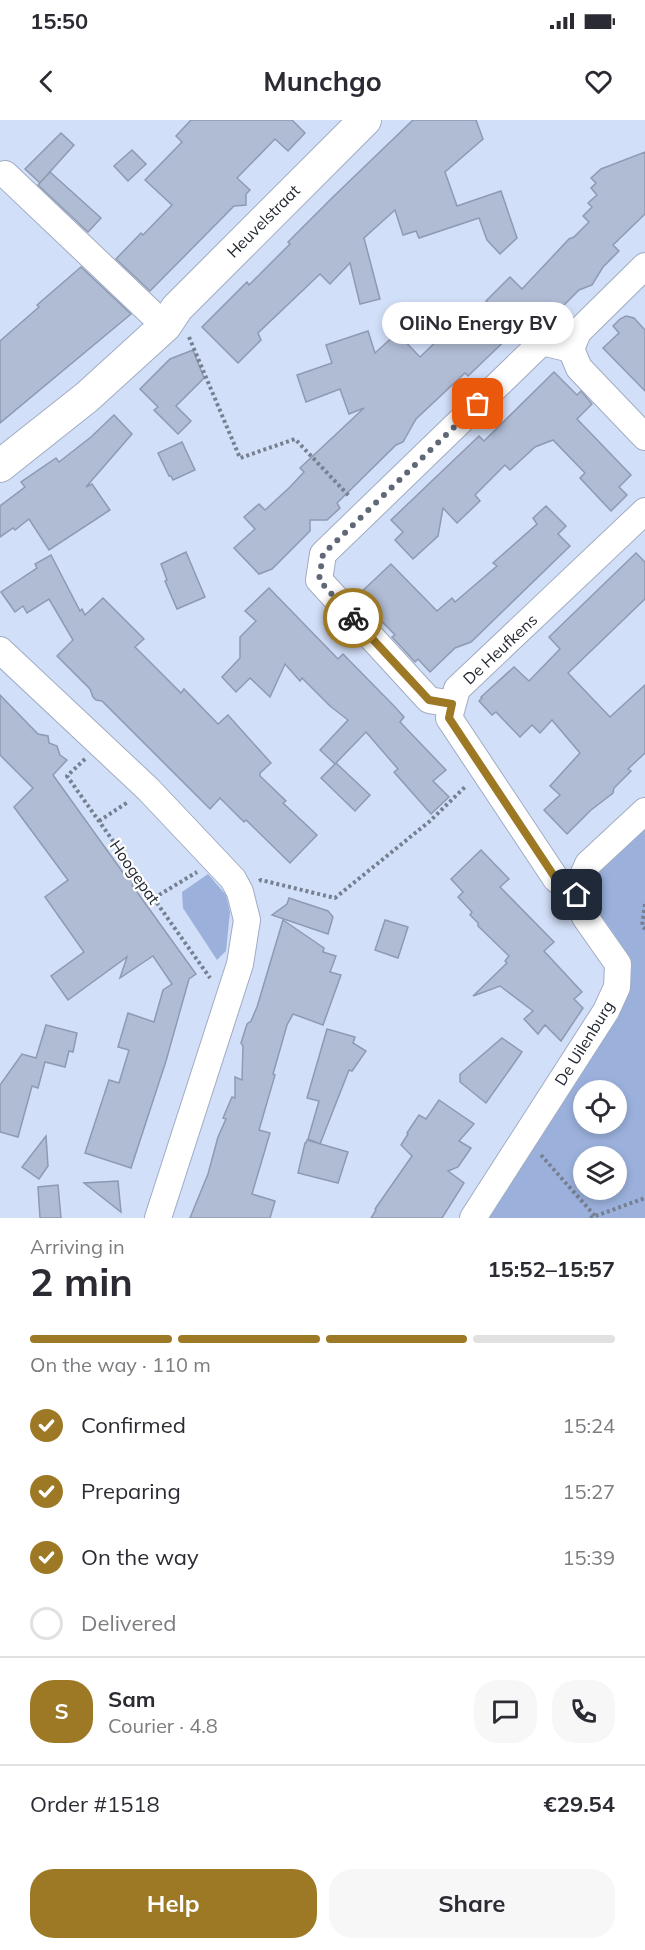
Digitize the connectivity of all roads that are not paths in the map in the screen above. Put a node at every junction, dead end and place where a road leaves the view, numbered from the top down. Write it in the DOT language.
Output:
graph roads {
  1 [pos="365,120"];
  2 [pos="5,174"];
  3 [pos="645,266"];
  4 [pos="171,317"];
  5 [pos="571,349"];
  6 [pos="645,437"];
  7 [pos="0,465"];
  8 [pos="645,511"];
  9 [pos="0,650"];
  10 [pos="452,704"];
  11 [pos="645,811"];
  12 [pos="577,895"];
  13 [pos="158,1218"];
  14 [pos="473,1218"];
  1 -- 4 [label="street, Heuvelstraat"];
  2 -- 4 [label="street"];
  3 -- 5 [label="street"];
  4 -- 7 [label="street, Heuvelstraat"];
  5 -- 6 [label="street"];
  5 -- 10 [label="street"];
  8 -- 10 [label="street, De Heufkens"];
  9 -- 13 [label="street"];
  10 -- 12 [label="street"];
  11 -- 12 [label="street"];
  12 -- 14 [label="street, De Uilenburg"];
}
